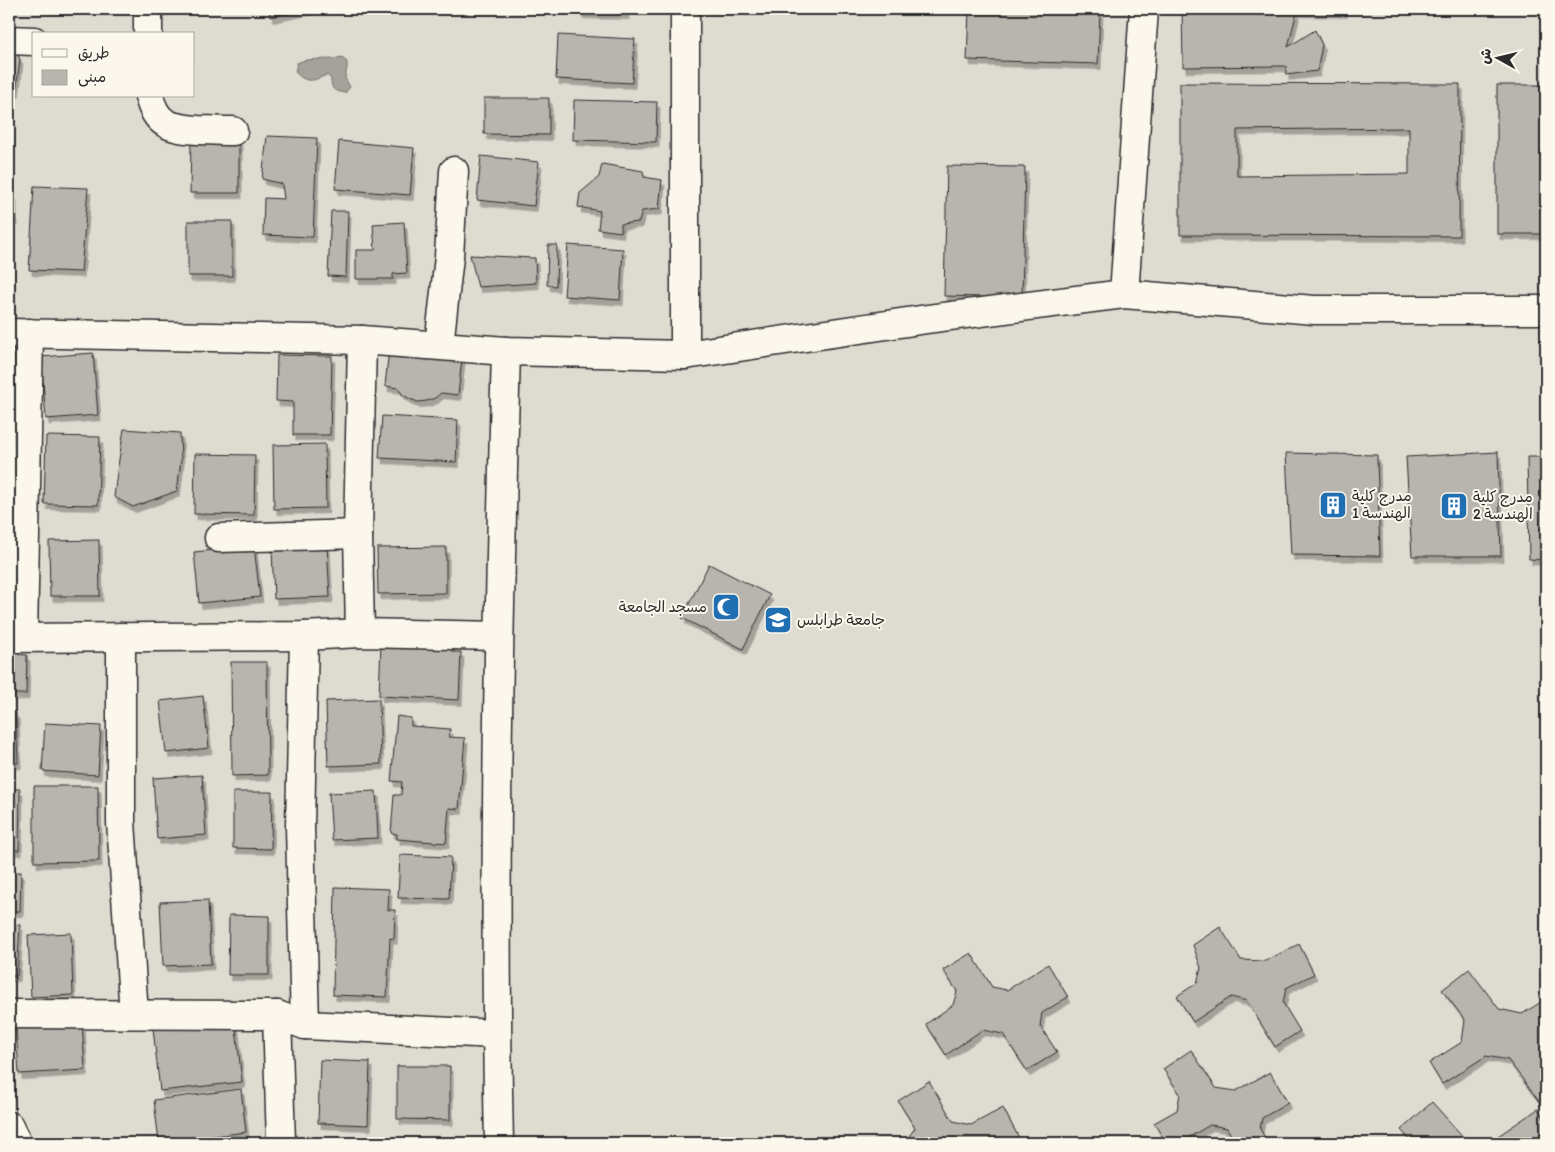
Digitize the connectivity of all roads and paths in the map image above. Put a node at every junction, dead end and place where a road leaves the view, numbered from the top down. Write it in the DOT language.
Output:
graph roads {
  1 [pos="148,9"];
  2 [pos="685,9"];
  3 [pos="1144,9"];
  4 [pos="148,32"];
  5 [pos="9,40"];
  6 [pos="32,41"];
  7 [pos="150,98"];
  8 [pos="233,132"];
  9 [pos="454,171"];
  10 [pos="1124,294"];
  11 [pos="1546,310"];
  12 [pos="19,333"];
  13 [pos="362,340"];
  14 [pos="439,345"];
  15 [pos="506,351"];
  16 [pos="685,355"];
  17 [pos="358,534"];
  18 [pos="219,538"];
  19 [pos="360,633"];
  20 [pos="304,636"];
  21 [pos="499,636"];
  22 [pos="16,637"];
  23 [pos="121,638"];
  24 [pos="9,1014"];
  25 [pos="134,1014"];
  26 [pos="277,1015"];
  27 [pos="305,1026"];
  28 [pos="496,1034"];
  29 [pos="9,1126"];
  30 [pos="17,1143"];
  31 [pos="281,1143"];
  32 [pos="498,1143"];
  1 -- 4 [label="street"];
  2 -- 16 [label="street"];
  3 -- 10 [label="street"];
  5 -- 6 [label="street"];
  7 -- 8 [label="street"];
  9 -- 14 [label="street"];
  10 -- 11 [label="street"];
  10 -- 16 [label="street"];
  12 -- 13 [label="street"];
  12 -- 22 [label="street"];
  13 -- 14 [label="street"];
  13 -- 17 [label="street"];
  14 -- 15 [label="street"];
  15 -- 16 [label="street"];
  15 -- 21 [label="street"];
  17 -- 18 [label="street"];
  17 -- 19 [label="street"];
  19 -- 20 [label="street"];
  19 -- 21 [label="street"];
  20 -- 23 [label="street"];
  20 -- 27 [label="street"];
  21 -- 28 [label="street"];
  22 -- 23 [label="street"];
  23 -- 25 [label="street"];
  24 -- 25 [label="street"];
  25 -- 26 [label="street"];
  26 -- 27 [label="street"];
  26 -- 31 [label="street"];
  27 -- 28 [label="street"];
  28 -- 32 [label="street"];
  29 -- 30 [label="street"];
}
